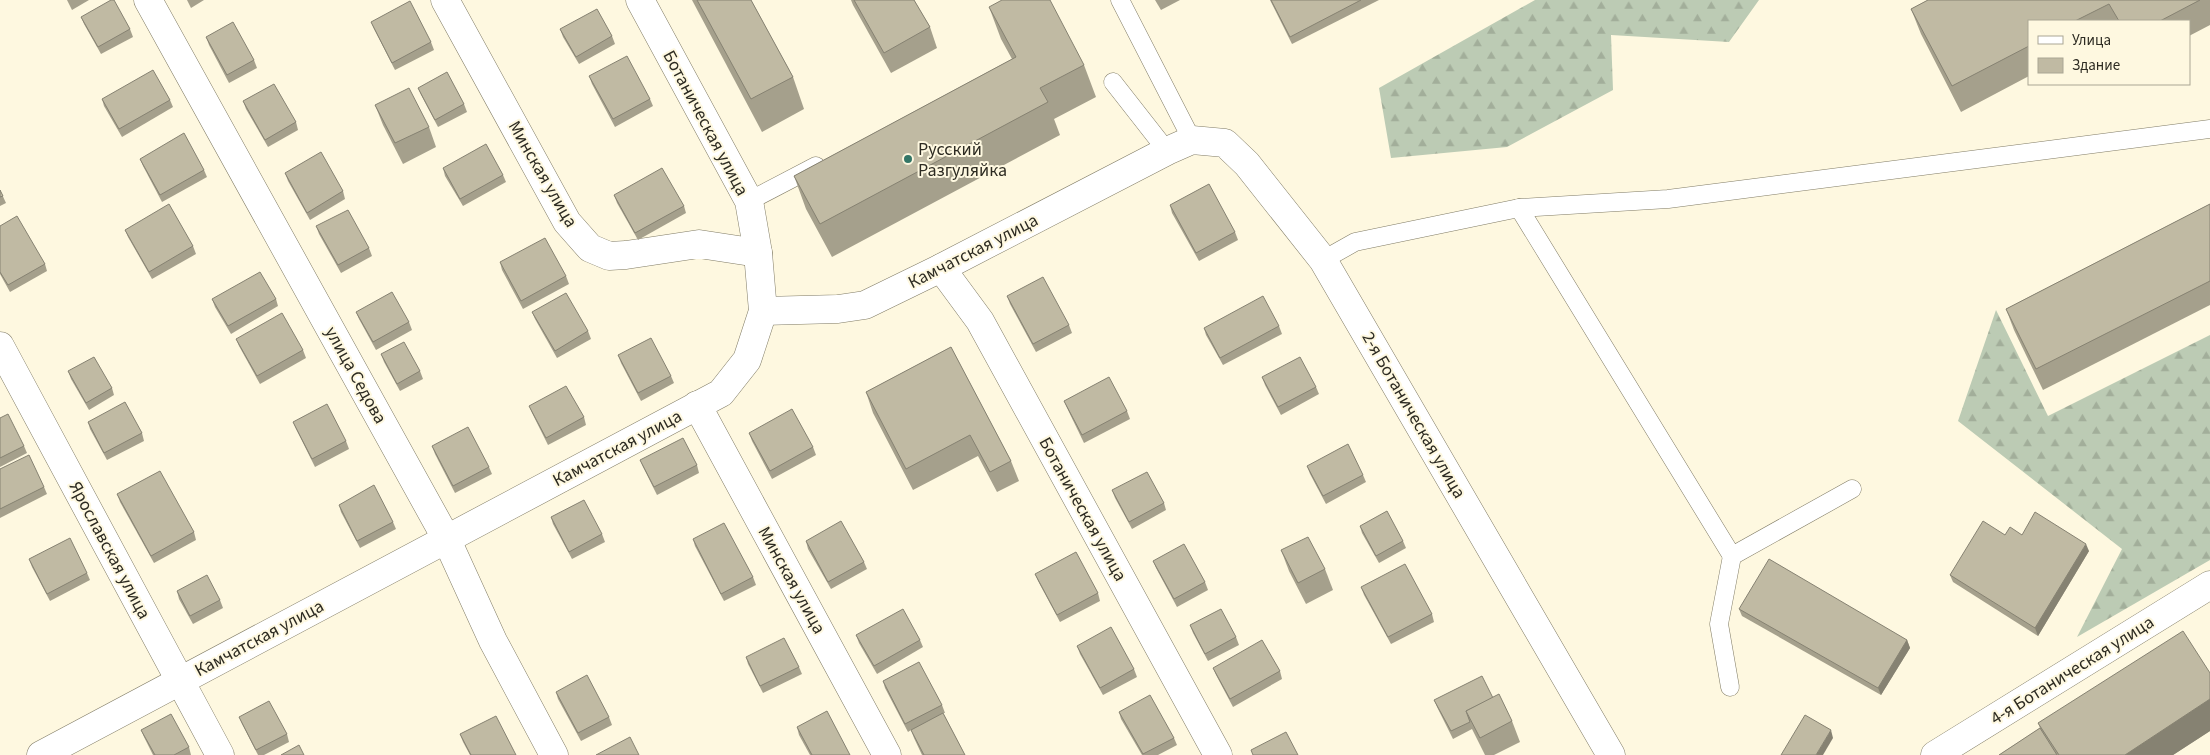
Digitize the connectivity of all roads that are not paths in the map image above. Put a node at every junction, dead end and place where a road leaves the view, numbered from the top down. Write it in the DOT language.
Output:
graph roads {
  1 [pos="148,0"];
  2 [pos="446,0"];
  3 [pos="640,0"];
  4 [pos="1120,0"];
  5 [pos="1113,82"];
  6 [pos="2210,129"];
  7 [pos="1192,140"];
  8 [pos="1167,150"];
  9 [pos="835,155"];
  10 [pos="749,201"];
  11 [pos="1519,208"];
  12 [pos="758,253"];
  13 [pos="1323,260"];
  14 [pos="941,268"];
  15 [pos="763,311"];
  16 [pos="0,346"];
  17 [pos="698,405"];
  18 [pos="1852,489"];
  19 [pos="446,538"];
  20 [pos="1732,556"];
  21 [pos="2210,585"];
  22 [pos="180,680"];
  23 [pos="1730,687"];
  24 [pos="41,755"];
  25 [pos="220,755"];
  26 [pos="554,755"];
  27 [pos="888,755"];
  28 [pos="1218,755"];
  29 [pos="1611,755"];
  30 [pos="1935,755"];
  1 -- 19 [label="street, улица Седова"];
  2 -- 12 [label="street, Минская улица"];
  3 -- 10 [label="street, Ботаническая улица"];
  4 -- 7 [label="lane"];
  5 -- 8 [label="lane"];
  6 -- 11 [label="lane"];
  7 -- 8 [label="street, 2-я Ботаническая улица"];
  7 -- 13 [label="street, 2-я Ботаническая улица"];
  8 -- 14 [label="street, Камчатская улица"];
  9 -- 10 [label="lane"];
  10 -- 12 [label="street, Ботаническая улица"];
  11 -- 13 [label="lane"];
  11 -- 20 [label="lane"];
  12 -- 15 [label="street, Ботаническая улица"];
  13 -- 29 [label="street, 2-я Ботаническая улица"];
  14 -- 15 [label="street, Камчатская улица"];
  14 -- 28 [label="street, Ботаническая улица"];
  15 -- 17 [label="street, Камчатская улица"];
  16 -- 22 [label="street, Ярославская улица"];
  17 -- 19 [label="street, Камчатская улица"];
  17 -- 27 [label="street, Минская улица"];
  18 -- 20 [label="lane"];
  19 -- 22 [label="street, Камчатская улица"];
  19 -- 26 [label="street, улица Седова"];
  20 -- 23 [label="lane"];
  21 -- 30 [label="street, 4-я Ботаническая улица"];
  22 -- 24 [label="street, Камчатская улица"];
  22 -- 25 [label="street, Ярославская улица"];
}
